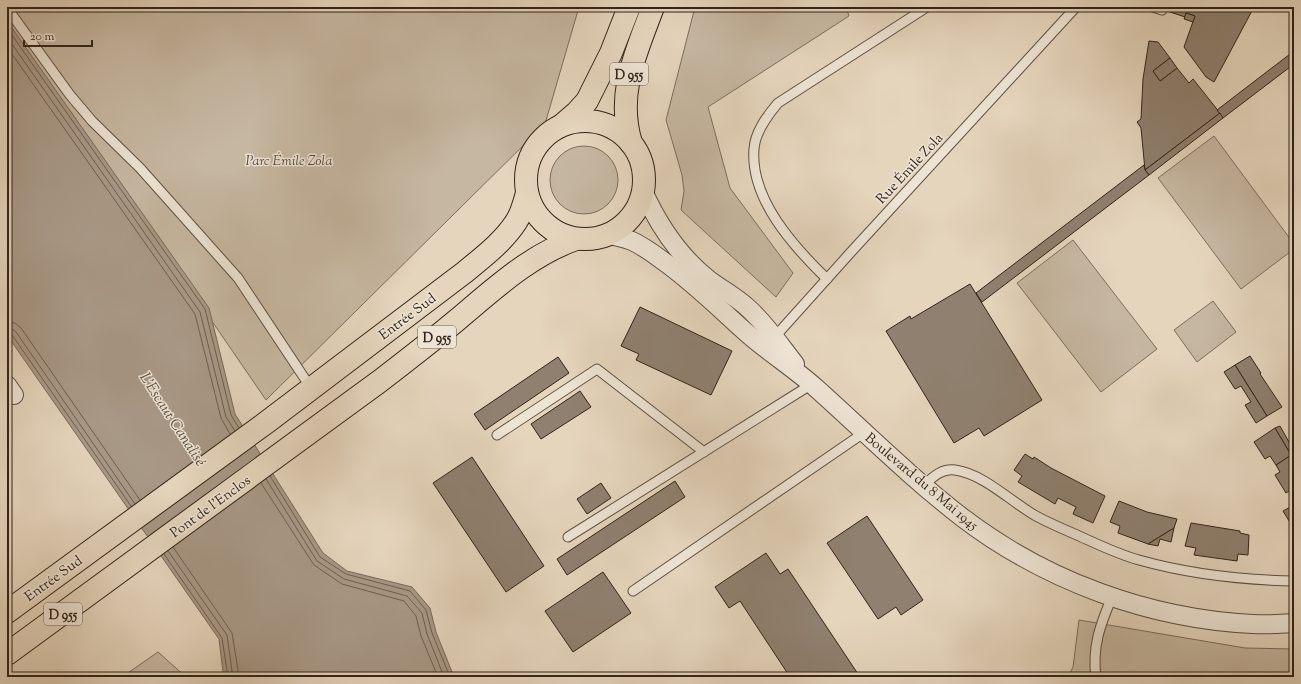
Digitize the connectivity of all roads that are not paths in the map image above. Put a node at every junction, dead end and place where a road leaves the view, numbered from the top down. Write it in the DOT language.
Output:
graph roads {
  1 [pos="629,7"];
  2 [pos="653,7"];
  3 [pos="927,7"];
  4 [pos="1076,7"];
  5 [pos="1153,7"];
  6 [pos="7,8"];
  7 [pos="1162,10"];
  8 [pos="562,125"];
  9 [pos="632,144"];
  10 [pos="643,191"];
  11 [pos="527,193"];
  12 [pos="608,235"];
  13 [pos="576,239"];
  14 [pos="827,279"];
  15 [pos="769,343"];
  16 [pos="812,384"];
  17 [pos="311,388"];
  18 [pos="865,432"];
  19 [pos="497,435"];
  20 [pos="704,452"];
  21 [pos="924,485"];
  22 [pos="568,538"];
  23 [pos="1294,581"];
  24 [pos="633,591"];
  25 [pos="1112,597"];
  26 [pos="7,612"];
  27 [pos="1294,623"];
  28 [pos="7,654"];
  29 [pos="1096,677"];
  1 -- 8 [label="main road, D 955"];
  2 -- 9 [label="main road, D 955"];
  3 -- 14 [label="lane"];
  4 -- 14 [label="lane, Rue Émile Zola"];
  5 -- 7 [label="lane"];
  6 -- 17 [label="lane"];
  8 -- 9 [label="main road"];
  8 -- 11 [label="main road"];
  9 -- 10 [label="main road"];
  10 -- 12 [label="main road"];
  10 -- 15 [label="street, Boulevard du 8 Mai 1945"];
  11 -- 13 [label="main road"];
  11 -- 17 [label="main road, Entrée Sud / D 955"];
  12 -- 13 [label="main road"];
  12 -- 15 [label="street, Boulevard du 8 Mai 1945"];
  13 -- 28 [label="main road, Pont de l'Enclos / D 955"];
  14 -- 15 [label="lane, Rue Émile Zola"];
  15 -- 16 [label="street, Boulevard du 8 Mai 1945"];
  16 -- 18 [label="street, Boulevard du 8 Mai 1945"];
  16 -- 20 [label="lane"];
  17 -- 26 [label="main road, Entrée Sud / D 955"];
  18 -- 21 [label="street, Boulevard du 8 Mai 1945"];
  18 -- 24 [label="lane"];
  19 -- 20 [label="lane"];
  20 -- 22 [label="lane"];
  21 -- 23 [label="lane"];
  21 -- 25 [label="street, Boulevard du 8 Mai 1945"];
  25 -- 27 [label="street, Boulevard du 8 Mai 1945"];
  25 -- 29 [label="lane"];
}
